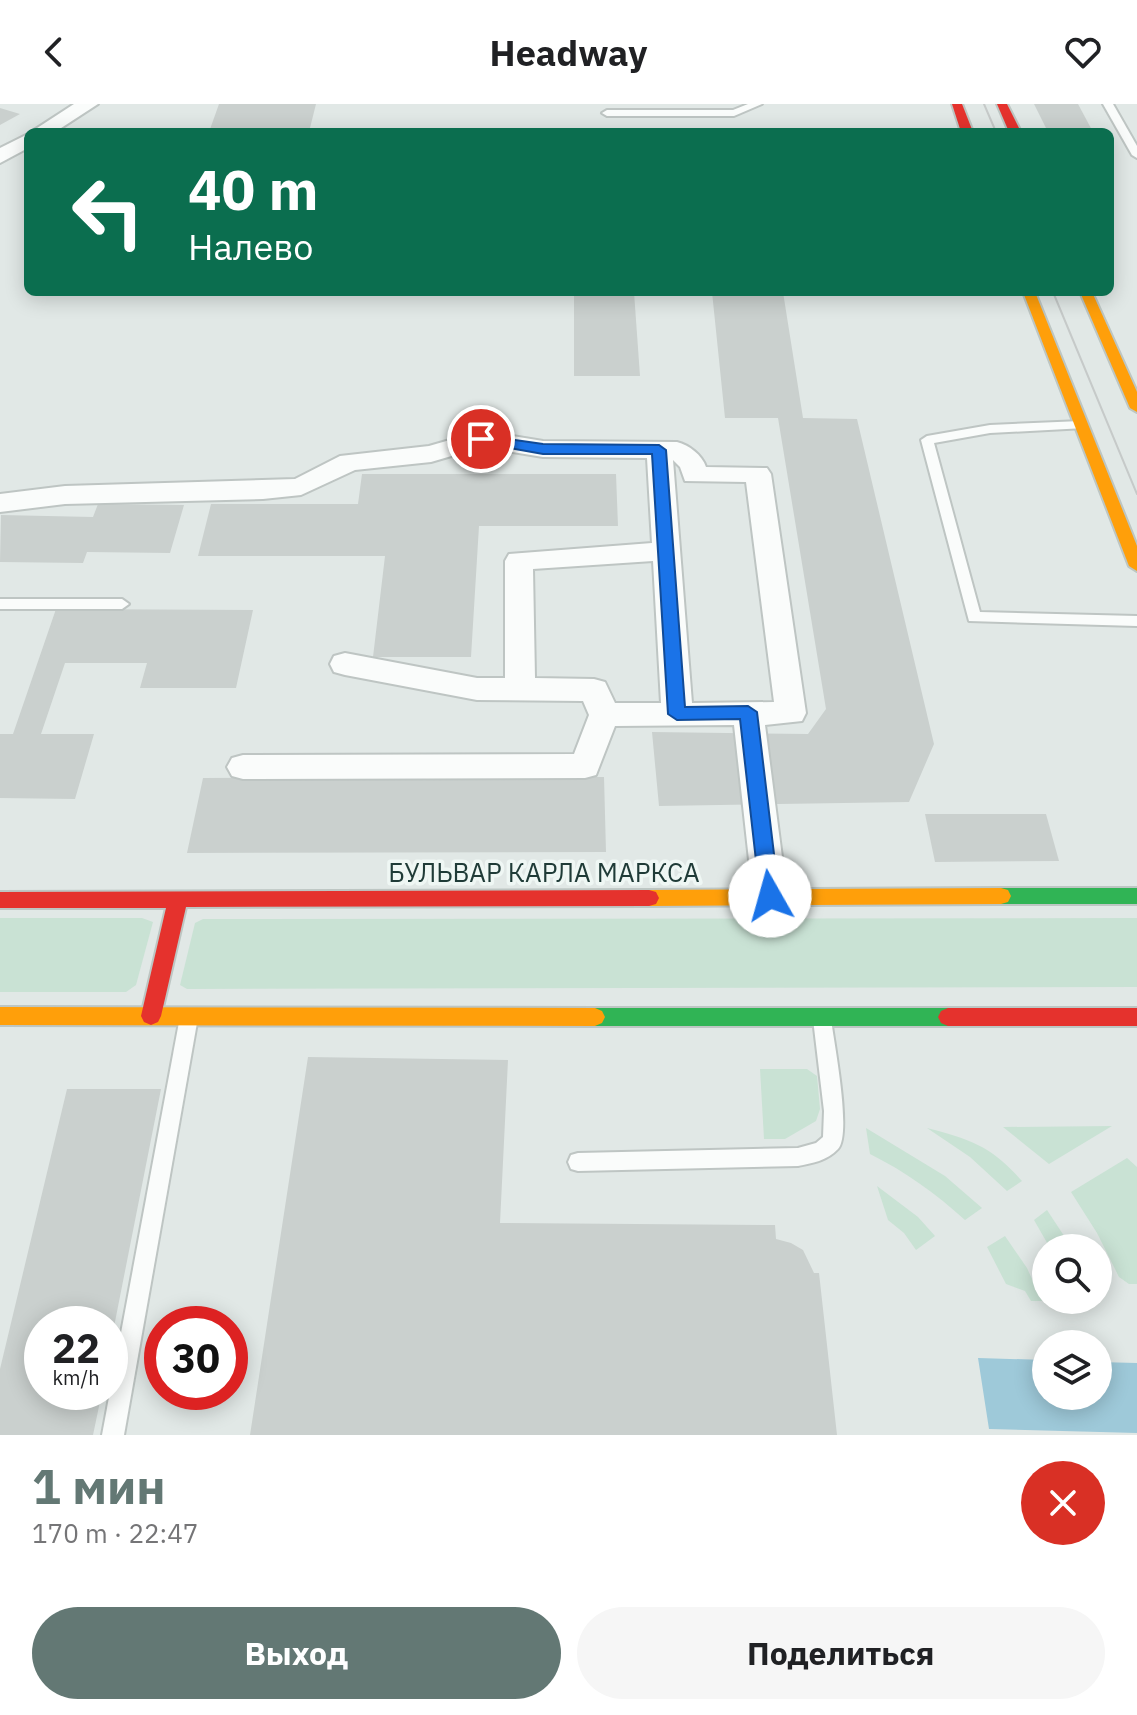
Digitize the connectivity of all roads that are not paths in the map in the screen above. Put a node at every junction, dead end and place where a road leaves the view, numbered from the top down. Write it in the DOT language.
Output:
graph roads {
  1 [pos="88,104"];
  2 [pos="757,104"];
  3 [pos="957,104"];
  4 [pos="1002,104"];
  5 [pos="1108,104"];
  6 [pos="607,113"];
  7 [pos="48,128"];
  8 [pos="966,128"];
  9 [pos="1013,128"];
  10 [pos="1124,133"];
  11 [pos="1137,133"];
  12 [pos="24,142"];
  13 [pos="1137,155"];
  14 [pos="0,157"];
  15 [pos="1031,296"];
  16 [pos="1088,296"];
  17 [pos="1137,408"];
  18 [pos="1081,425"];
  19 [pos="660,463"];
  20 [pos="0,503"];
  21 [pos="666,551"];
  22 [pos="1137,566"];
  23 [pos="0,604"];
  24 [pos="122,604"];
  25 [pos="1137,621"];
  26 [pos="345,664"];
  27 [pos="520,689"];
  28 [pos="748,712"];
  29 [pos="677,714"];
  30 [pos="604,715"];
  31 [pos="243,767"];
  32 [pos="770,896"];
  33 [pos="1137,896"];
  34 [pos="0,900"];
  35 [pos="178,900"];
  36 [pos="0,1016"];
  37 [pos="151,1016"];
  38 [pos="189,1016"];
  39 [pos="822,1017"];
  40 [pos="1137,1017"];
  41 [pos="578,1162"];
  42 [pos="113,1435"];
  1 -- 7 [label="street"];
  2 -- 6 [label="lane"];
  3 -- 8 [label="street"];
  4 -- 9 [label="street"];
  5 -- 10 [label="lane"];
  10 -- 11 [label="lane"];
  10 -- 13 [label="lane"];
  12 -- 14 [label="street"];
  15 -- 18 [label="street"];
  16 -- 17 [label="street"];
  18 -- 22 [label="street"];
  18 -- 25 [label="lane"];
  19 -- 20 [label="street"];
  19 -- 21 [label="street"];
  19 -- 28 [label="street"];
  21 -- 27 [label="street"];
  21 -- 29 [label="street"];
  23 -- 24 [label="lane"];
  26 -- 27 [label="street"];
  27 -- 30 [label="street"];
  28 -- 29 [label="street"];
  28 -- 32 [label="street"];
  29 -- 30 [label="street"];
  30 -- 31 [label="street"];
  32 -- 33 [label="street, БУЛЬВАР КАРЛА МАРКСА"];
  32 -- 35 [label="street, БУЛЬВАР КАРЛА МАРКСА"];
  34 -- 35 [label="street, БУЛЬВАР КАРЛА МАРКСА"];
  35 -- 37 [label="street"];
  36 -- 37 [label="street"];
  37 -- 38 [label="street"];
  38 -- 39 [label="street"];
  38 -- 42 [label="lane"];
  39 -- 40 [label="street"];
  39 -- 41 [label="lane"];
}
